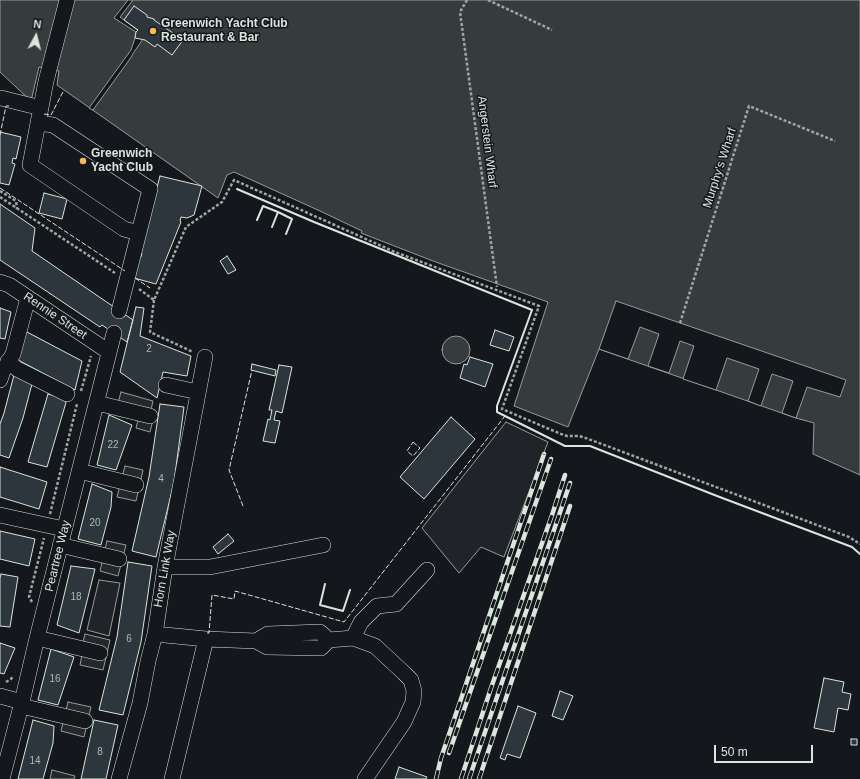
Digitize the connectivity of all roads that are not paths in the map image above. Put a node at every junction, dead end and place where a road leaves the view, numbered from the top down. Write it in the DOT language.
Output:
graph roads {
  1 [pos="66,0"];
  2 [pos="1,98"];
  3 [pos="41,108"];
  4 [pos="38,123"];
  5 [pos="139,233"];
  6 [pos="0,282"];
  7 [pos="28,298"];
  8 [pos="119,311"];
  9 [pos="114,333"];
  10 [pos="109,352"];
  11 [pos="205,357"];
  12 [pos="8,361"];
  13 [pos="0,380"];
  14 [pos="166,385"];
  15 [pos="198,392"];
  16 [pos="67,394"];
  17 [pos="97,403"];
  18 [pos="150,416"];
  19 [pos="79,471"];
  20 [pos="136,485"];
  21 [pos="0,515"];
  22 [pos="64,529"];
  23 [pos="60,544"];
  24 [pos="323,545"];
  25 [pos="119,559"];
  26 [pos="166,560"];
  27 [pos="427,570"];
  28 [pos="155,634"];
  29 [pos="37,638"];
  30 [pos="352,638"];
  31 [pos="206,639"];
  32 [pos="100,653"];
  33 [pos="0,696"];
  34 [pos="22,704"];
  35 [pos="85,721"];
  36 [pos="2,779"];
  37 [pos="119,779"];
  38 [pos="172,779"];
  39 [pos="365,779"];
  1 -- 3 [label="street"];
  2 -- 3 [label="street"];
  3 -- 4 [label="street"];
  4 -- 5 [label="street"];
  4 -- 5 [label="street"];
  5 -- 8 [label="street"];
  6 -- 7 [label="street, Rennie Street"];
  7 -- 10 [label="street, Rennie Street"];
  7 -- 12 [label="street"];
  9 -- 10 [label="street, Peartree Way"];
  10 -- 17 [label="street, Peartree Way"];
  11 -- 15 [label="street, Horn Link Way"];
  12 -- 13 [label="street"];
  12 -- 16 [label="street"];
  14 -- 15 [label="street"];
  15 -- 26 [label="street, Horn Link Way"];
  17 -- 18 [label="street"];
  17 -- 19 [label="street, Peartree Way"];
  19 -- 20 [label="street"];
  19 -- 22 [label="street, Peartree Way"];
  21 -- 22 [label="street"];
  22 -- 23 [label="street, Peartree Way"];
  23 -- 25 [label="street"];
  23 -- 29 [label="street, Peartree Way"];
  24 -- 26 [label="street"];
  26 -- 28 [label="street, Horn Link Way"];
  27 -- 30 [label="street"];
  28 -- 31 [label="street"];
  28 -- 37 [label="street, Horn Link Way"];
  29 -- 32 [label="street"];
  29 -- 34 [label="street, Peartree Way"];
  30 -- 31 [label="street"];
  30 -- 39 [label="street"];
  31 -- 38 [label="street"];
  33 -- 34 [label="street"];
  34 -- 35 [label="street"];
  34 -- 36 [label="street, Peartree Way"];
}
